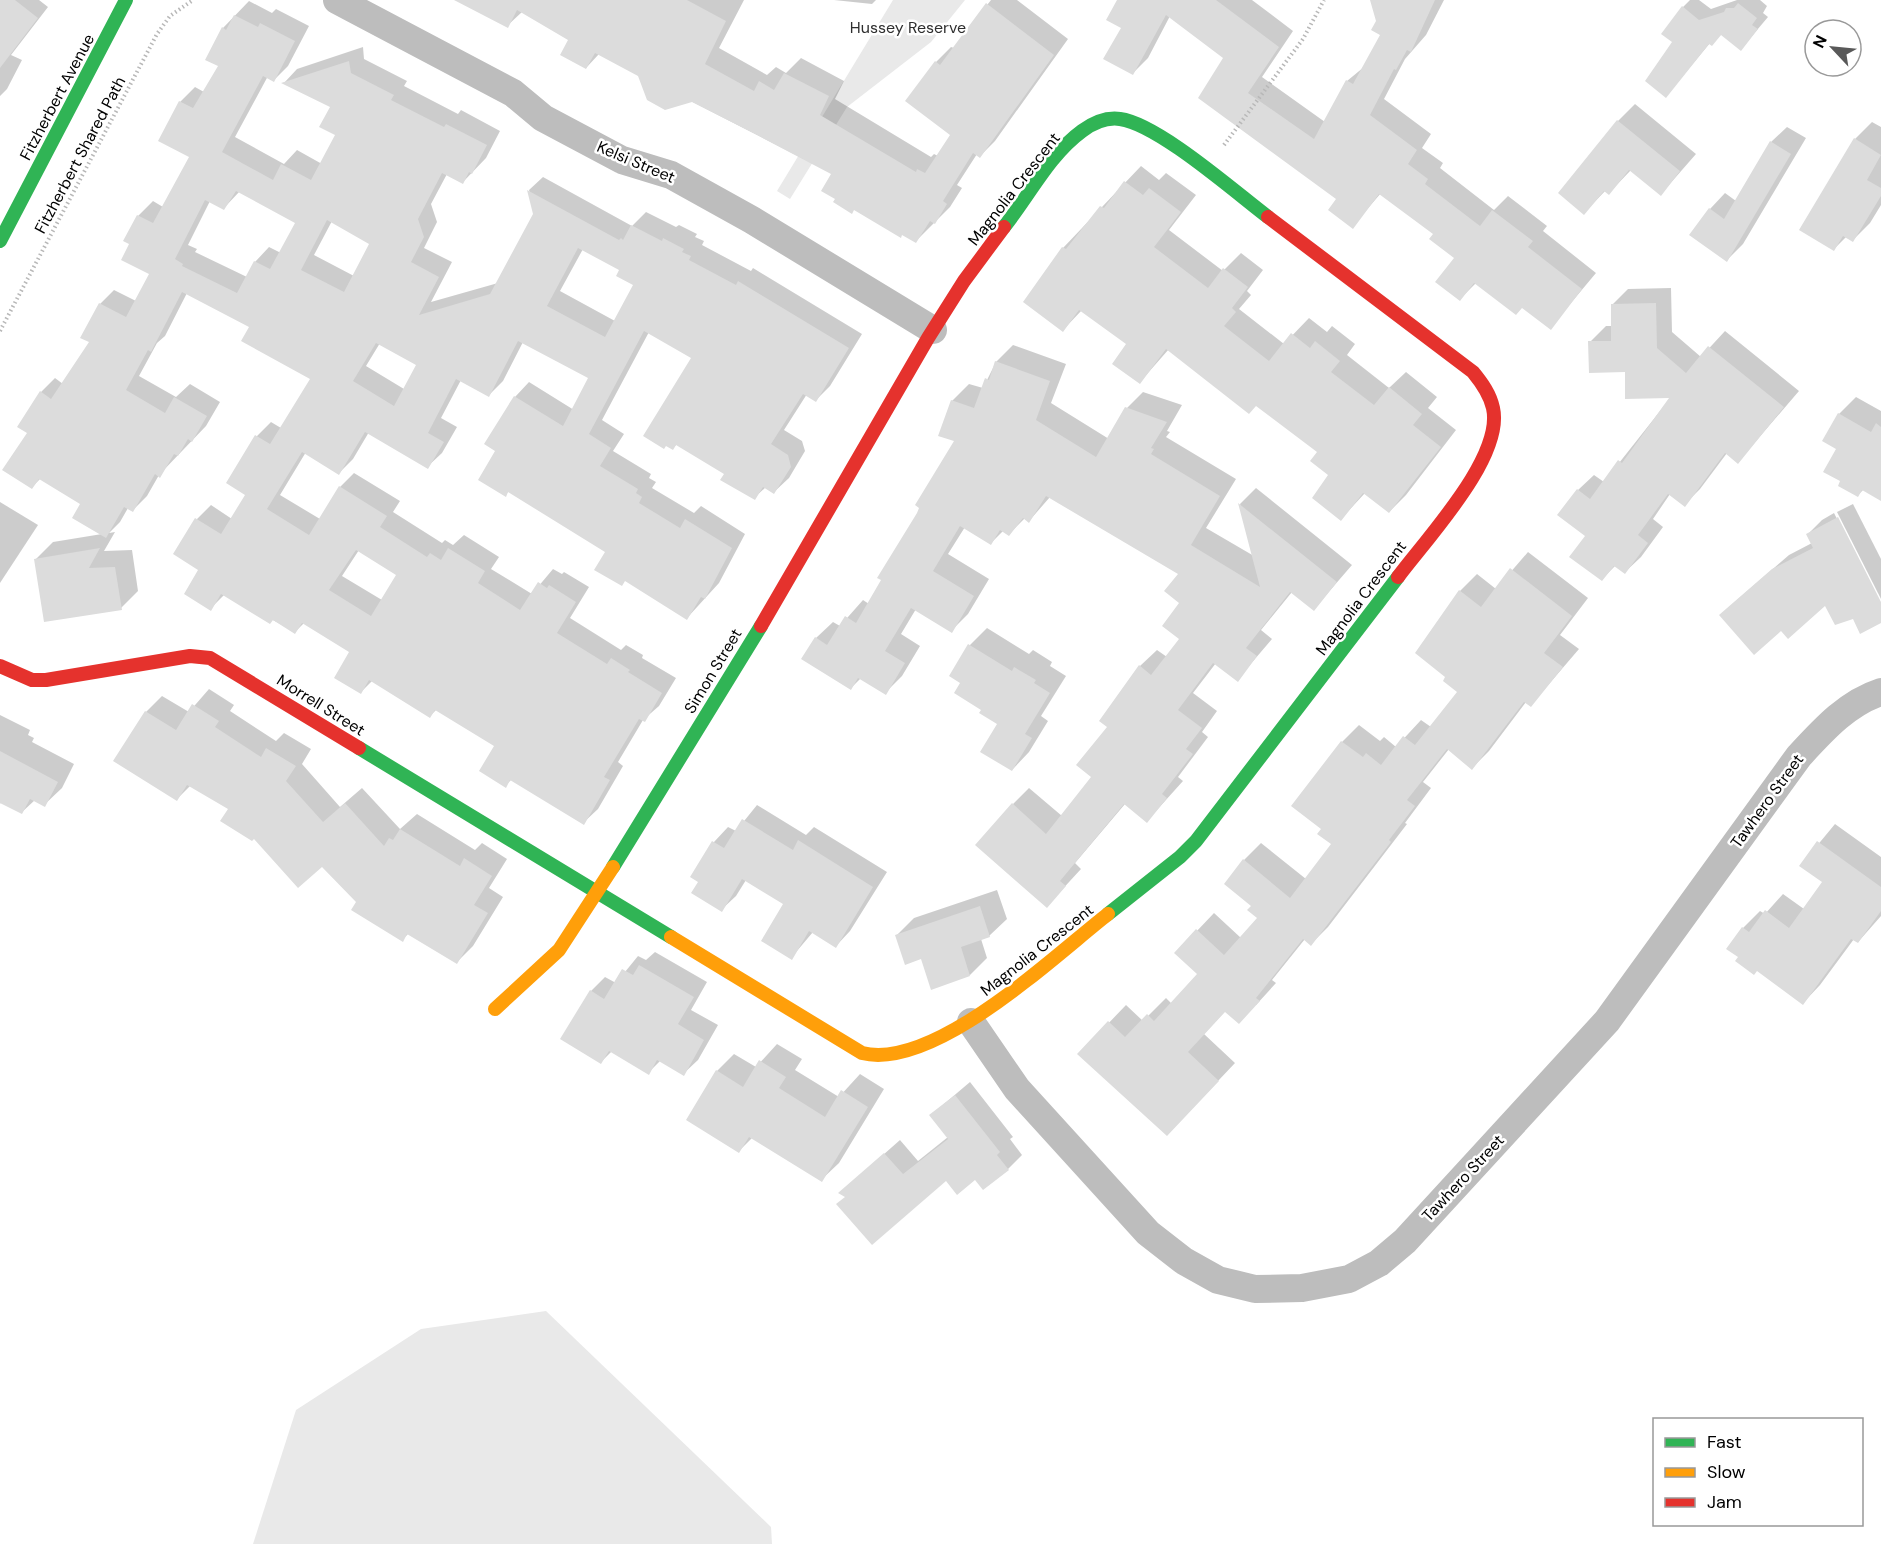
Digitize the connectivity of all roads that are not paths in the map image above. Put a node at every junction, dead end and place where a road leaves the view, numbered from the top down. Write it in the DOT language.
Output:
graph roads {
  1 [pos="126,0"];
  2 [pos="337,0"];
  3 [pos="0,241"];
  4 [pos="933,330"];
  5 [pos="0,666"];
  6 [pos="1881,692"];
  7 [pos="597,894"];
  8 [pos="495,1009"];
  9 [pos="971,1022"];
  1 -- 3 [label="street, Fitzherbert Avenue"];
  2 -- 4 [label="street, Kelsi Street"];
  4 -- 7 [label="street, Simon Street"];
  4 -- 9 [label="street, Magnolia Crescent"];
  5 -- 7 [label="street, Morrell Street"];
  6 -- 9 [label="street, Tawhero Street"];
  7 -- 8 [label="street, Simon Street"];
  7 -- 9 [label="street, Magnolia Crescent"];
}
